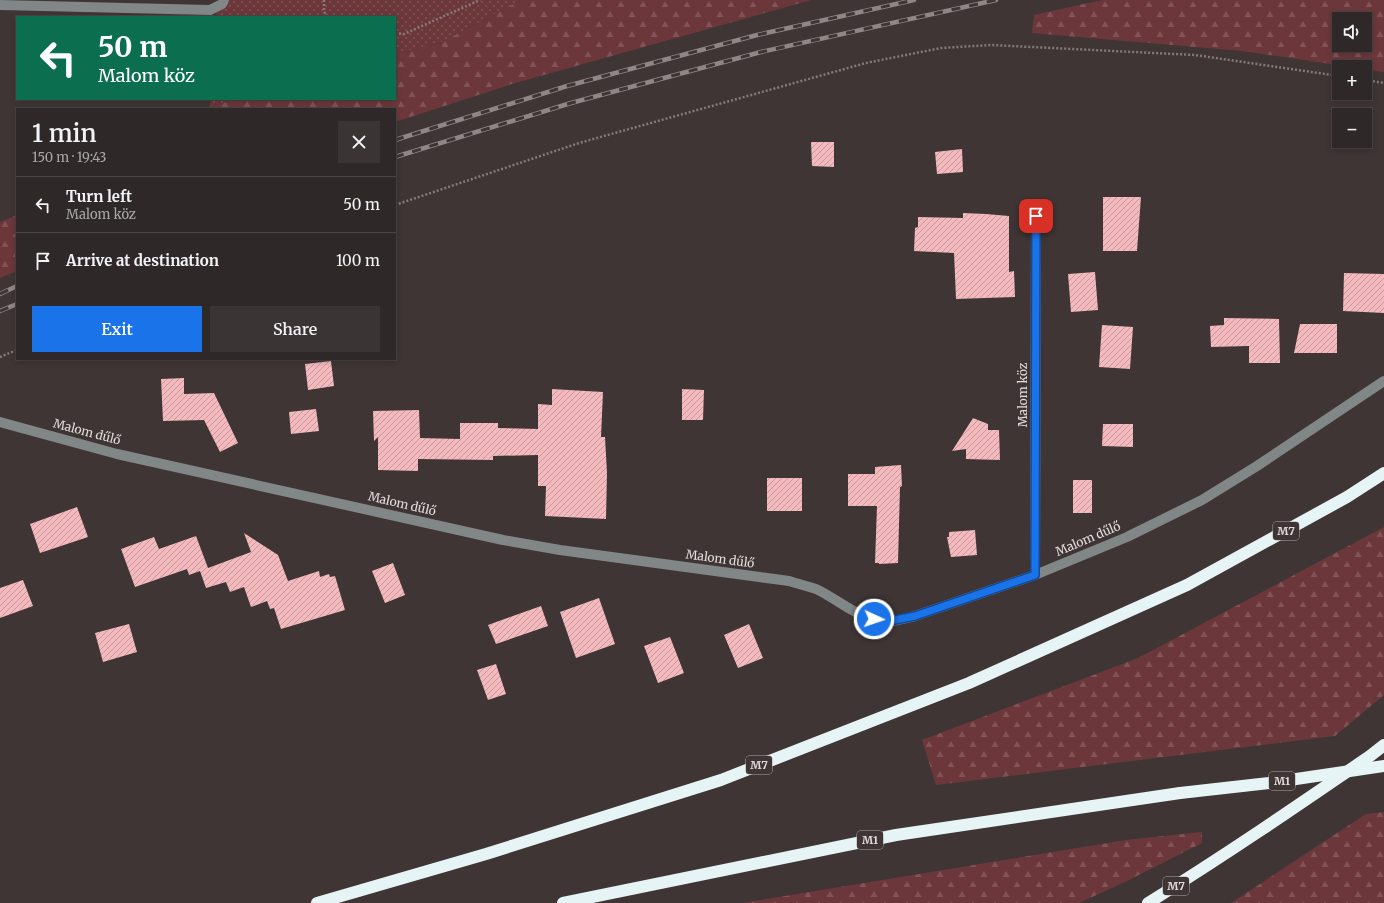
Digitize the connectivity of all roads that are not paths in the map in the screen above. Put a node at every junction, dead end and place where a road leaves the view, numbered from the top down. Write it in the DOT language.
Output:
graph roads {
  1 [pos="224,0"];
  2 [pos="0,5"];
  3 [pos="1036,216"];
  4 [pos="1384,381"];
  5 [pos="0,422"];
  6 [pos="1384,473"];
  7 [pos="1035,575"];
  8 [pos="1384,745"];
  9 [pos="1384,766"];
  10 [pos="317,903"];
  11 [pos="563,903"];
  12 [pos="1148,903"];
  1 -- 2 [label="street"];
  3 -- 7 [label="street, Malom köz"];
  4 -- 7 [label="street, Malom dűlő"];
  5 -- 7 [label="street, Malom dűlő"];
  6 -- 10 [label="highway, M7"];
  8 -- 12 [label="highway, M7"];
  9 -- 11 [label="highway, M1, bridge"];
}
